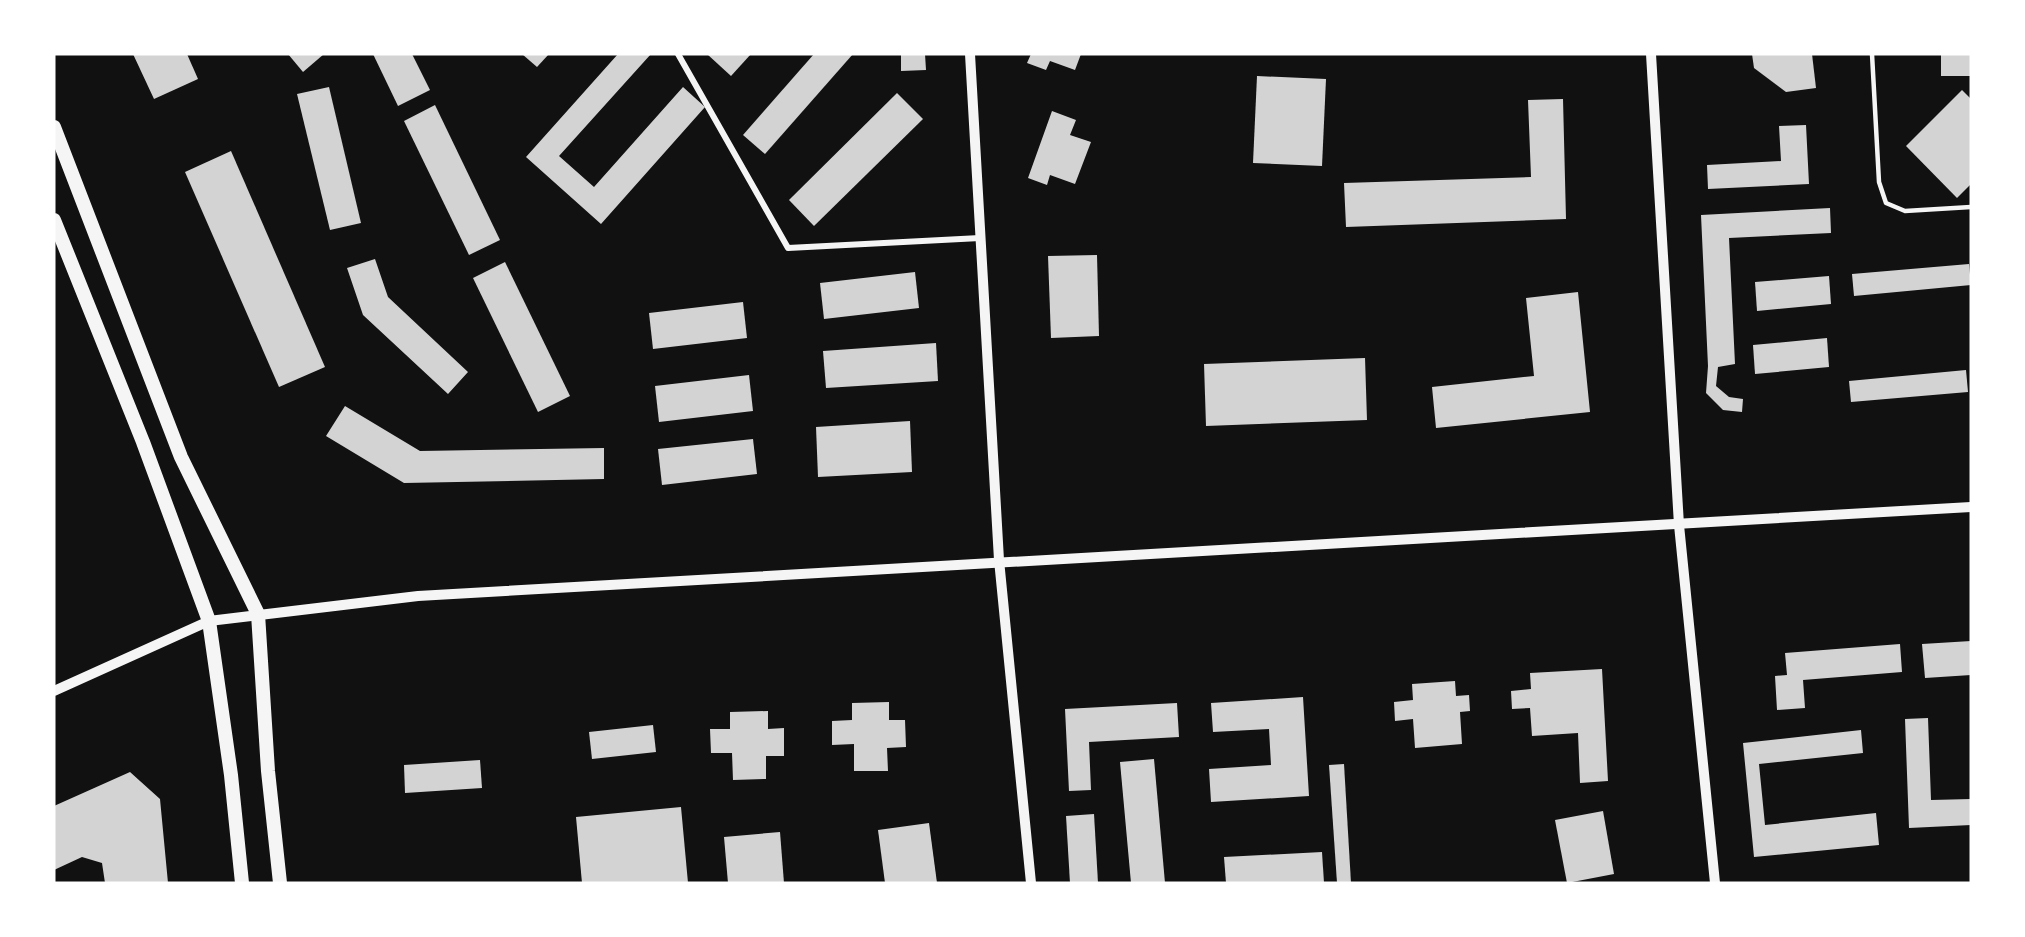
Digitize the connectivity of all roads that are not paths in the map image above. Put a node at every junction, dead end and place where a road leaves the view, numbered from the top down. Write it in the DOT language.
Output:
graph roads {
  1 [pos="678,54"];
  2 [pos="970,54"];
  3 [pos="1651,54"];
  4 [pos="1872,54"];
  5 [pos="54,127"];
  6 [pos="1971,207"];
  7 [pos="54,220"];
  8 [pos="980,238"];
  9 [pos="1971,507"];
  10 [pos="1679,525"];
  11 [pos="999,560"];
  12 [pos="258,614"];
  13 [pos="210,621"];
  14 [pos="54,691"];
  15 [pos="242,883"];
  16 [pos="280,883"];
  17 [pos="1031,883"];
  18 [pos="1715,883"];
  1 -- 8 [label="street"];
  2 -- 8 [label="street"];
  3 -- 10 [label="street"];
  4 -- 6 [label="lane"];
  5 -- 12 [label="main road"];
  7 -- 13 [label="main road"];
  8 -- 11 [label="street"];
  9 -- 10 [label="street"];
  10 -- 11 [label="street"];
  10 -- 18 [label="street"];
  11 -- 12 [label="street"];
  11 -- 17 [label="street"];
  12 -- 13 [label="street"];
  12 -- 16 [label="main road"];
  13 -- 14 [label="street"];
  13 -- 15 [label="main road"];
}
